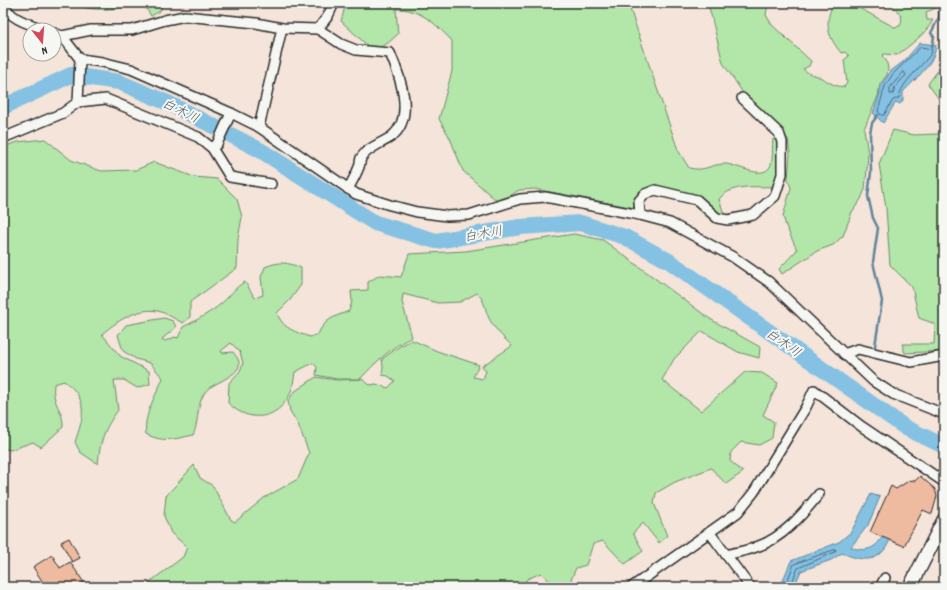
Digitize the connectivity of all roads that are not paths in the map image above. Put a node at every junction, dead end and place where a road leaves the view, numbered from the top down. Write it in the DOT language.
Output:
graph roads {
  1 [pos="3,3"];
  2 [pos="334,3"];
  3 [pos="24,22"];
  4 [pos="282,28"];
  5 [pos="318,28"];
  6 [pos="62,34"];
  7 [pos="62,39"];
  8 [pos="80,63"];
  9 [pos="742,98"];
  10 [pos="78,102"];
  11 [pos="231,113"];
  12 [pos="259,127"];
  13 [pos="3,138"];
  14 [pos="215,146"];
  15 [pos="271,184"];
  16 [pos="348,190"];
  17 [pos="640,215"];
  18 [pos="844,354"];
  19 [pos="944,356"];
  20 [pos="944,414"];
  21 [pos="944,482"];
  22 [pos="819,494"];
  23 [pos="944,520"];
  24 [pos="710,533"];
  25 [pos="726,555"];
  26 [pos="885,578"];
  27 [pos="632,587"];
  28 [pos="750,587"];
  29 [pos="880,587"];
  30 [pos="910,587"];
  1 -- 3 [label="street"];
  2 -- 5 [label="street"];
  4 -- 5 [label="street"];
  4 -- 6 [label="street"];
  4 -- 12 [label="street"];
  5 -- 16 [label="street"];
  7 -- 8 [label="street"];
  8 -- 10 [label="street"];
  8 -- 11 [label="street"];
  9 -- 17 [label="street"];
  10 -- 13 [label="street"];
  10 -- 14 [label="street"];
  11 -- 12 [label="street"];
  11 -- 14 [label="street"];
  12 -- 16 [label="street"];
  14 -- 15 [label="street"];
  16 -- 17 [label="street"];
  17 -- 18 [label="street"];
  18 -- 19 [label="street"];
  18 -- 20 [label="street"];
  21 -- 24 [label="street"];
  22 -- 25 [label="street"];
  23 -- 30 [label="main road"];
  24 -- 25 [label="street"];
  24 -- 27 [label="street"];
  25 -- 28 [label="street"];
  26 -- 29 [label="street"];
}
